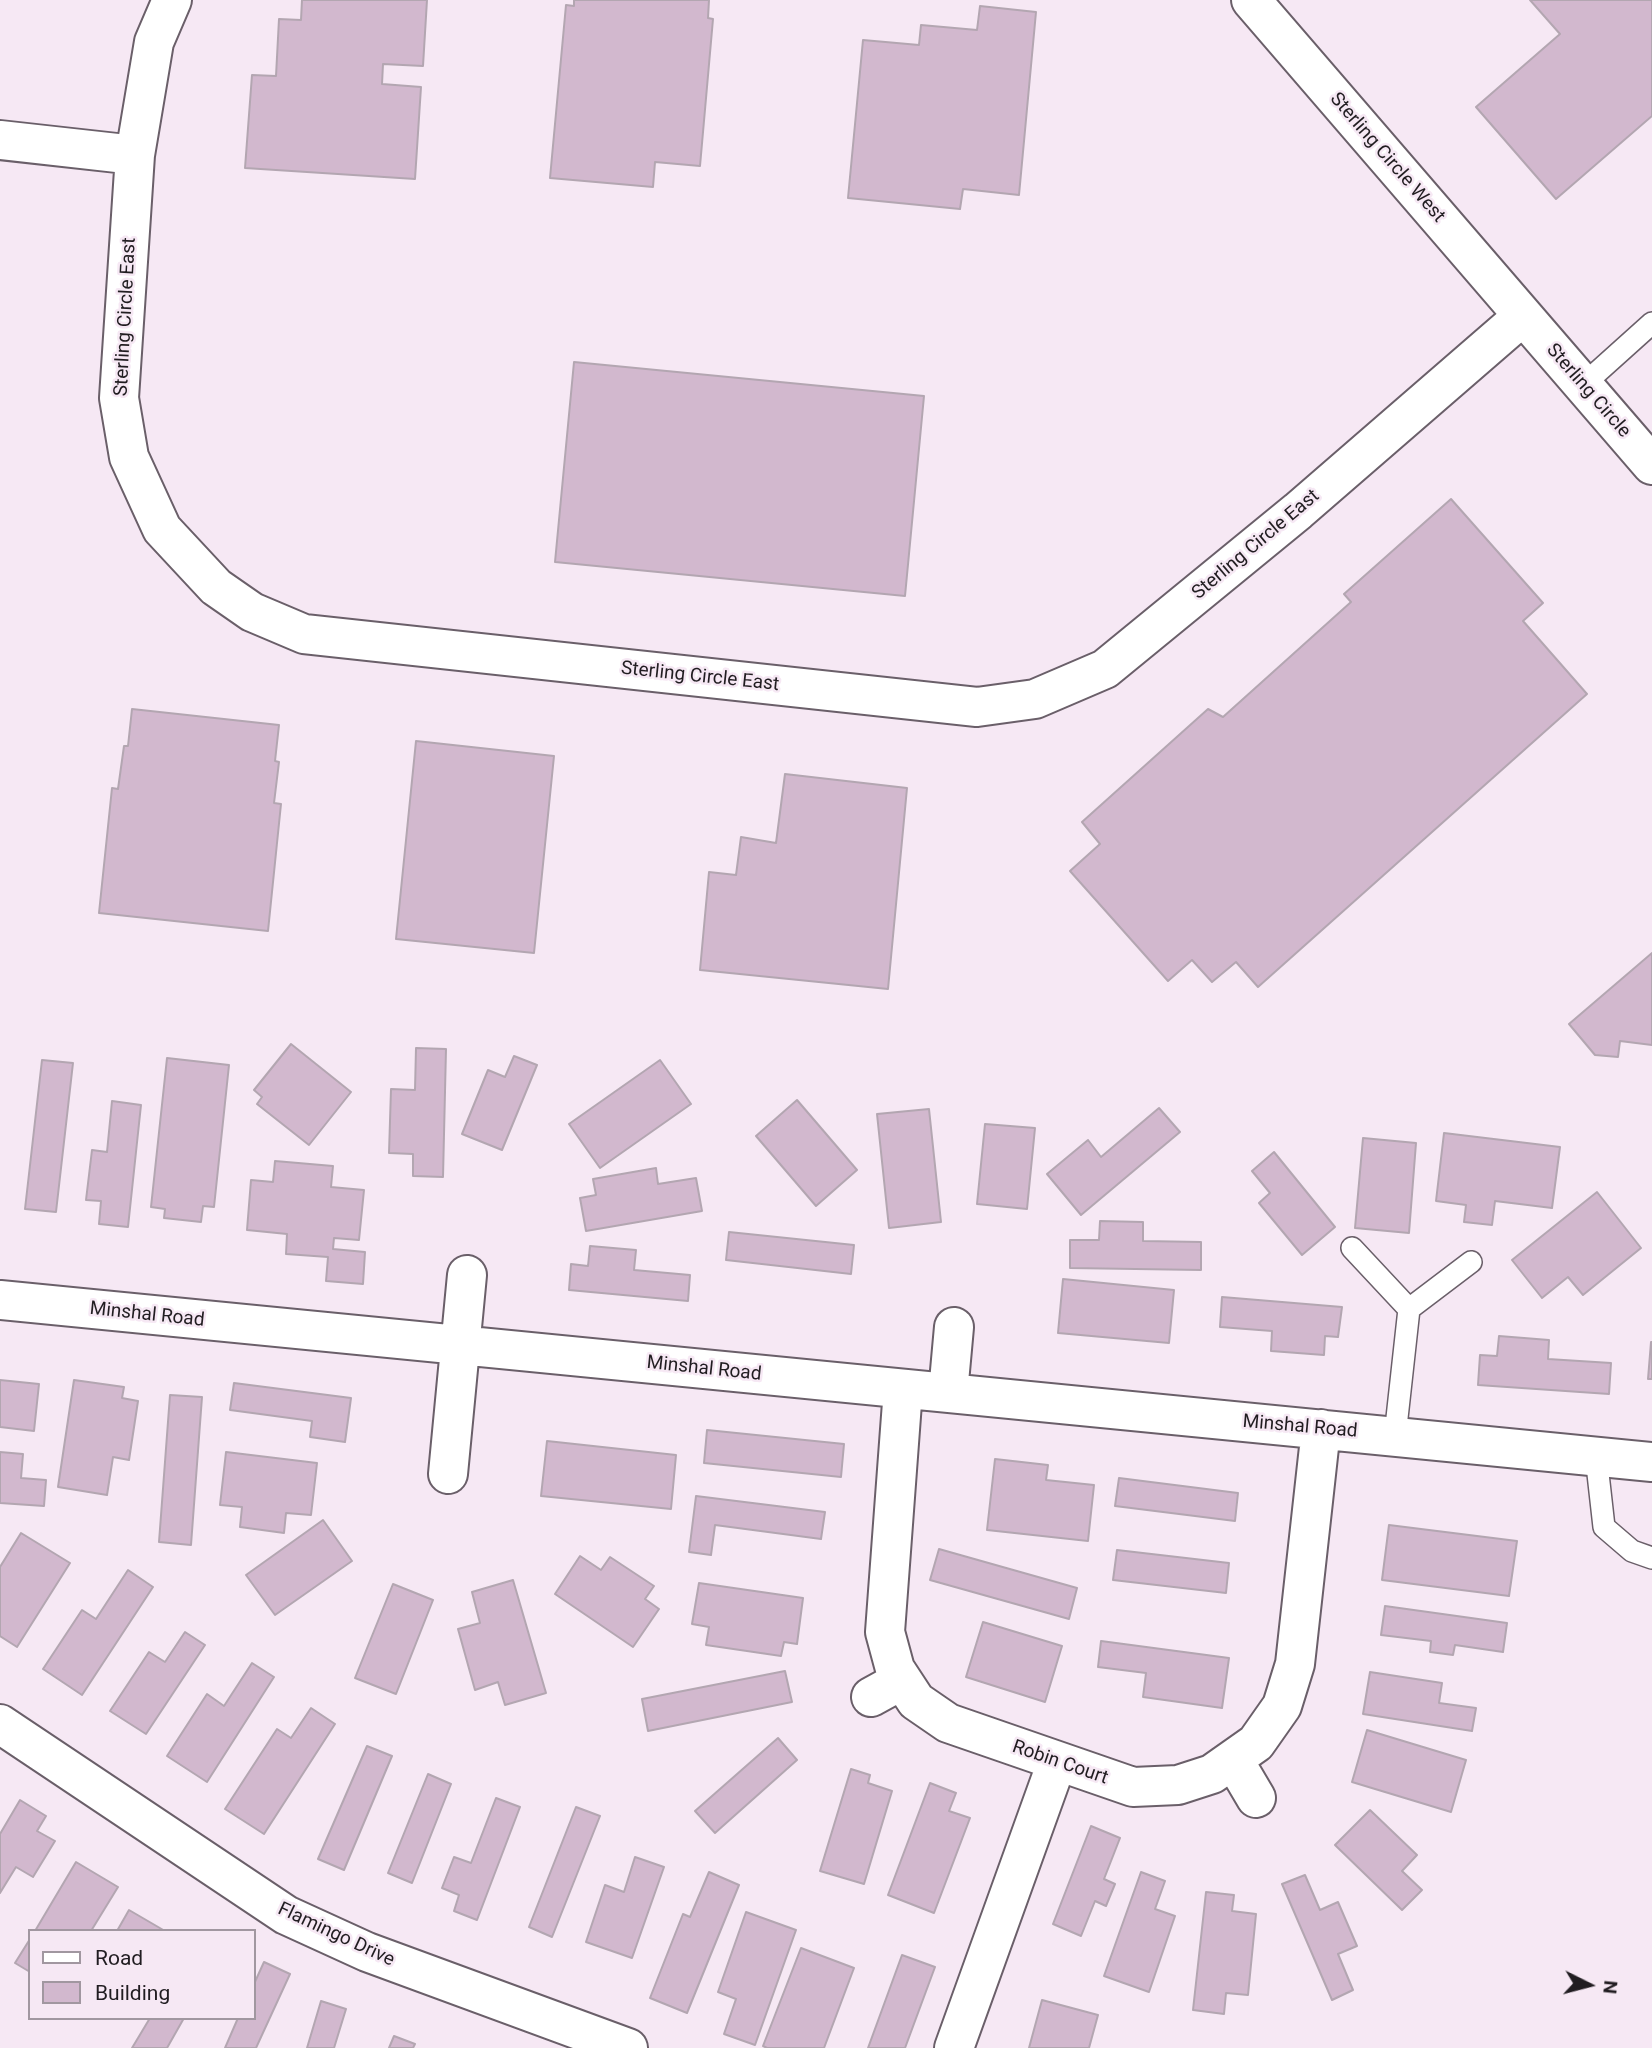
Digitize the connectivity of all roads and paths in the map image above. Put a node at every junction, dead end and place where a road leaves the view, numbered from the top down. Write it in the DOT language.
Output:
graph roads {
  1 [pos="172,0"];
  2 [pos="1251,0"];
  3 [pos="0,141"];
  4 [pos="135,155"];
  5 [pos="1523,316"];
  6 [pos="1652,323"];
  7 [pos="1583,386"];
  8 [pos="1652,466"];
  9 [pos="1352,1248"];
  10 [pos="1471,1262"];
  11 [pos="467,1275"];
  12 [pos="0,1300"];
  13 [pos="1409,1309"];
  14 [pos="954,1327"];
  15 [pos="460,1346"];
  16 [pos="903,1389"];
  17 [pos="948,1393"];
  18 [pos="1321,1429"];
  19 [pos="1395,1436"];
  20 [pos="1596,1456"];
  21 [pos="1652,1462"];
  22 [pos="448,1474"];
  23 [pos="1652,1558"];
  24 [pos="0,1724"];
  25 [pos="1233,1759"];
  26 [pos="1057,1762"];
  27 [pos="1256,1798"];
  28 [pos="628,2048"];
  29 [pos="954,2048"];
  1 -- 4 [label="street"];
  2 -- 5 [label="street, Sterling Circle West"];
  3 -- 4 [label="street"];
  4 -- 5 [label="street, Sterling Circle East"];
  5 -- 7 [label="street, Sterling Circle"];
  6 -- 7 [label="lane"];
  7 -- 8 [label="street, Sterling Circle"];
  9 -- 13 [label="lane"];
  10 -- 13 [label="lane"];
  11 -- 15 [label="street"];
  12 -- 15 [label="street, Minshal Road"];
  13 -- 19 [label="lane"];
  14 -- 17 [label="street"];
  15 -- 16 [label="street, Minshal Road"];
  15 -- 22 [label="street"];
  16 -- 17 [label="street, Minshal Road"];
  16 -- 26 [label="street, Robin Court"];
  17 -- 18 [label="street, Minshal Road"];
  18 -- 19 [label="street, Minshal Road"];
  18 -- 25 [label="street, Robin Court"];
  19 -- 20 [label="street, Minshal Road"];
  20 -- 21 [label="street, Minshal Road"];
  20 -- 23 [label="lane"];
  24 -- 28 [label="street, Flamingo Drive"];
  25 -- 26 [label="street, Robin Court"];
  25 -- 27 [label="street"];
  26 -- 29 [label="street"];
}
